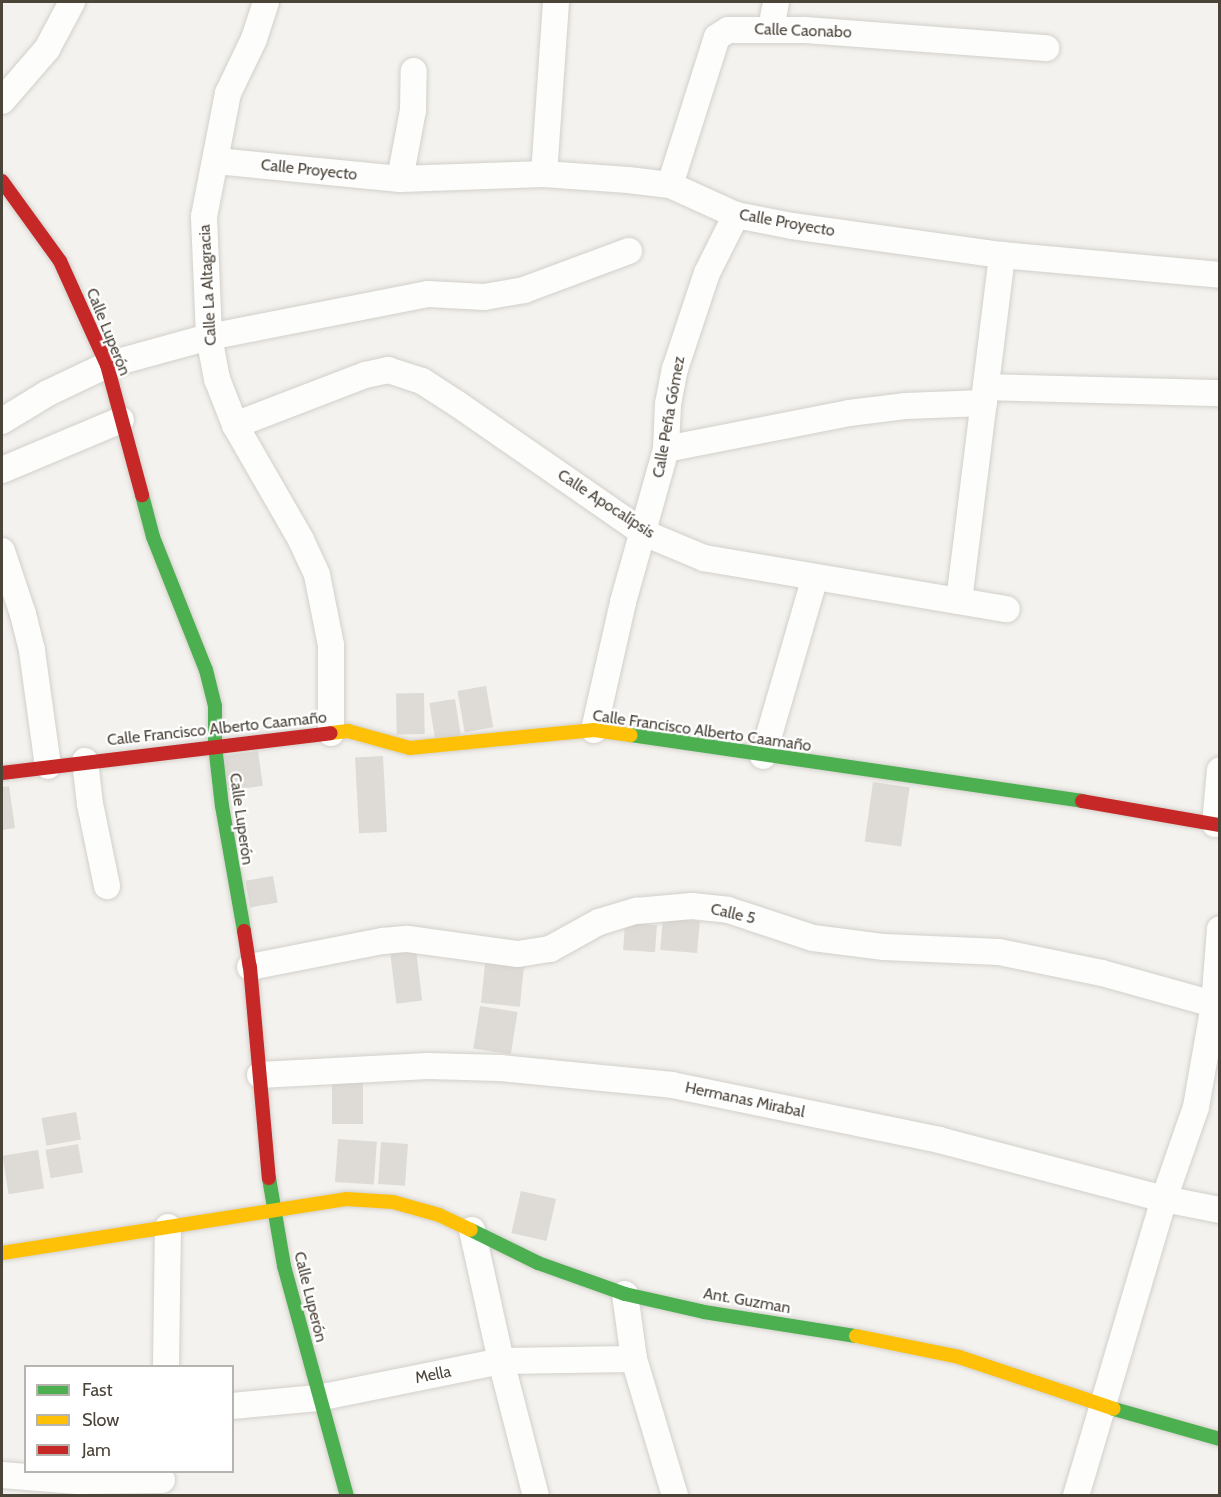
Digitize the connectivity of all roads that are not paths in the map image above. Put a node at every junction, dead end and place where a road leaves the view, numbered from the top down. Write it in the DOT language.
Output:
graph roads {
  1 [pos="72,2"];
  2 [pos="266,2"];
  3 [pos="556,2"];
  4 [pos="776,2"];
  5 [pos="771,28"];
  6 [pos="1046,48"];
  7 [pos="414,71"];
  8 [pos="2,101"];
  9 [pos="216,162"];
  10 [pos="544,174"];
  11 [pos="400,179"];
  12 [pos="2,181"];
  13 [pos="670,185"];
  14 [pos="736,215"];
  15 [pos="629,251"];
  16 [pos="1002,255"];
  17 [pos="1220,275"];
  18 [pos="209,337"];
  19 [pos="107,365"];
  20 [pos="1220,393"];
  21 [pos="985,395"];
  22 [pos="121,420"];
  23 [pos="2,421"];
  24 [pos="235,424"];
  25 [pos="666,449"];
  26 [pos="2,470"];
  27 [pos="644,532"];
  28 [pos="2,551"];
  29 [pos="815,577"];
  30 [pos="959,601"];
  31 [pos="1007,609"];
  32 [pos="12,614"];
  33 [pos="594,730"];
  34 [pos="331,733"];
  35 [pos="214,745"];
  36 [pos="763,756"];
  37 [pos="85,761"];
  38 [pos="48,766"];
  39 [pos="1220,770"];
  40 [pos="2,773"];
  41 [pos="1217,824"];
  42 [pos="107,886"];
  43 [pos="1220,929"];
  44 [pos="250,966"];
  45 [pos="1217,1005"];
  46 [pos="260,1075"];
  47 [pos="1164,1199"];
  48 [pos="275,1210"];
  49 [pos="1220,1210"];
  50 [pos="168,1227"];
  51 [pos="472,1230"];
  52 [pos="2,1253"];
  53 [pos="625,1294"];
  54 [pos="634,1359"];
  55 [pos="501,1361"];
  56 [pos="166,1365"];
  57 [pos="318,1398"];
  58 [pos="1101,1404"];
  59 [pos="234,1406"];
  60 [pos="1220,1439"];
  61 [pos="2,1475"];
  62 [pos="162,1482"];
  63 [pos="347,1496"];
  64 [pos="537,1496"];
  65 [pos="675,1496"];
  66 [pos="1076,1496"];
  1 -- 8 [label="street"];
  2 -- 9 [label="street, Calle La Altagracia"];
  3 -- 10 [label="street"];
  4 -- 5 [label="street"];
  5 -- 6 [label="street, Calle Caonabo"];
  5 -- 13 [label="street, Calle Caonabo"];
  7 -- 11 [label="street"];
  9 -- 11 [label="street, Calle Proyecto"];
  9 -- 18 [label="street, Calle La Altagracia"];
  10 -- 11 [label="street, Calle Proyecto"];
  10 -- 13 [label="street, Calle Proyecto"];
  12 -- 19 [label="street, Calle Luperón"];
  13 -- 14 [label="street, Calle Proyecto"];
  14 -- 16 [label="street, Calle Proyecto"];
  14 -- 25 [label="street, Calle Peña Gómez"];
  15 -- 18 [label="street"];
  16 -- 17 [label="street, Calle Proyecto"];
  16 -- 21 [label="street"];
  18 -- 19 [label="street"];
  18 -- 24 [label="street, Calle La Altagracia"];
  19 -- 22 [label="street, Calle Luperón"];
  19 -- 23 [label="street"];
  20 -- 21 [label="street"];
  21 -- 25 [label="street"];
  21 -- 30 [label="street"];
  22 -- 26 [label="street"];
  22 -- 35 [label="street, Calle Luperón"];
  24 -- 27 [label="street, Calle Apocalípsis"];
  24 -- 34 [label="street, Calle La Altagracia"];
  25 -- 27 [label="street, Calle Peña Gómez"];
  27 -- 29 [label="street, Calle Apocalípsis"];
  27 -- 33 [label="street, Calle Peña Gómez"];
  28 -- 32 [label="street"];
  29 -- 30 [label="street, Calle Apocalípsis"];
  29 -- 36 [label="street"];
  30 -- 31 [label="street, Calle Apocalípsis"];
  32 -- 38 [label="street"];
  33 -- 34 [label="street, Calle Francisco Alberto Caamaño"];
  33 -- 36 [label="street, Calle Francisco Alberto Caamaño"];
  34 -- 35 [label="street, Calle Francisco Alberto Caamaño"];
  35 -- 37 [label="street, Calle Francisco Alberto Caamaño"];
  35 -- 44 [label="street, Calle Luperón"];
  36 -- 41 [label="street, Calle Francisco Alberto Caamaño"];
  37 -- 38 [label="street, Calle Francisco Alberto Caamaño"];
  37 -- 42 [label="street"];
  38 -- 40 [label="street, Calle Francisco Alberto Caamaño"];
  39 -- 41 [label="street"];
  43 -- 45 [label="street"];
  44 -- 45 [label="street, Calle 5"];
  44 -- 46 [label="street, Calle Luperón"];
  45 -- 47 [label="street"];
  46 -- 47 [label="street, Hermanas Mirabal"];
  46 -- 48 [label="street, Calle Luperón"];
  47 -- 49 [label="street, Hermanas Mirabal"];
  47 -- 58 [label="street"];
  48 -- 50 [label="street, Ant. Guzman"];
  48 -- 51 [label="street, Ant. Guzman"];
  48 -- 57 [label="street, Calle Luperón"];
  50 -- 52 [label="street, Ant. Guzman"];
  50 -- 56 [label="street"];
  51 -- 53 [label="street, Ant. Guzman"];
  51 -- 55 [label="street"];
  53 -- 54 [label="street"];
  53 -- 58 [label="street, Ant. Guzman"];
  54 -- 55 [label="street, Mella"];
  54 -- 65 [label="street"];
  55 -- 57 [label="street, Mella"];
  55 -- 64 [label="street"];
  57 -- 59 [label="street, Mella"];
  57 -- 63 [label="street, Calle Luperón"];
  58 -- 60 [label="street, Ant. Guzman"];
  58 -- 66 [label="street"];
  61 -- 62 [label="street"];
}
